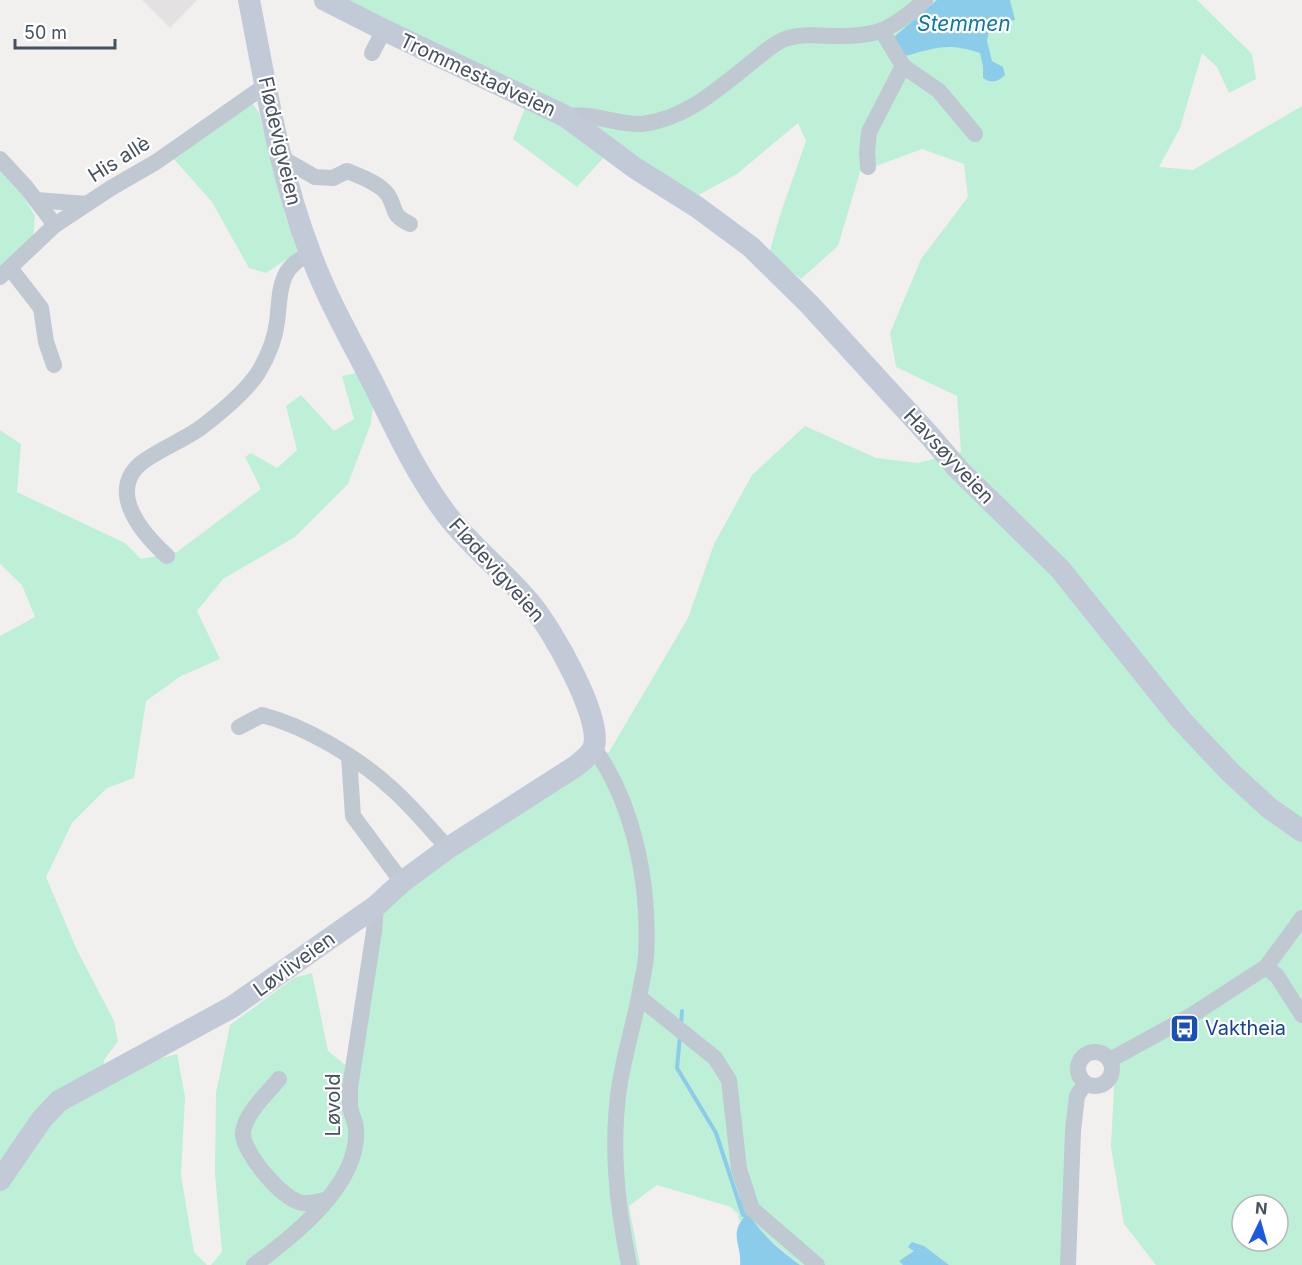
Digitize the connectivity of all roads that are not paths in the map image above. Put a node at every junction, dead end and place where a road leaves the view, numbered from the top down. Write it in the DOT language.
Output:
graph roads {
  1 [pos="249,0"];
  2 [pos="325,0"];
  3 [pos="925,0"];
  4 [pos="384,30"];
  5 [pos="882,32"];
  6 [pos="372,53"];
  7 [pos="903,66"];
  8 [pos="266,85"];
  9 [pos="565,116"];
  10 [pos="975,134"];
  11 [pos="280,157"];
  12 [pos="0,159"];
  13 [pos="868,166"];
  14 [pos="36,200"];
  15 [pos="87,204"];
  16 [pos="410,224"];
  17 [pos="56,225"];
  18 [pos="310,254"];
  19 [pos="5,273"];
  20 [pos="54,365"];
  21 [pos="167,556"];
  22 [pos="239,727"];
  23 [pos="594,748"];
  24 [pos="349,756"];
  25 [pos="1302,831"];
  26 [pos="448,848"];
  27 [pos="402,882"];
  28 [pos="376,906"];
  29 [pos="1302,918"];
  30 [pos="1266,966"];
  31 [pos="639,997"];
  32 [pos="1302,1015"];
  33 [pos="1110,1060"];
  34 [pos="279,1079"];
  35 [pos="1085,1083"];
  36 [pos="0,1180"];
  37 [pos="326,1200"];
  38 [pos="254,1265"];
  39 [pos="629,1265"];
  40 [pos="818,1265"];
  41 [pos="1068,1265"];
  1 -- 8 [label="main road, Flødevigveien"];
  2 -- 4 [label="main road, Trommestadveien"];
  3 -- 5 [label="street, Trommestadveien"];
  4 -- 6 [label="street"];
  4 -- 9 [label="main road, Trommestadveien"];
  5 -- 7 [label="street"];
  5 -- 9 [label="street, Trommestadveien"];
  7 -- 10 [label="street"];
  7 -- 13 [label="street"];
  8 -- 11 [label="main road, Flødevigveien"];
  8 -- 15 [label="street, His allè"];
  9 -- 25 [label="main road, Havsøyveien"];
  11 -- 16 [label="street"];
  11 -- 18 [label="main road, Flødevigveien"];
  12 -- 14 [label="street"];
  14 -- 15 [label="street"];
  14 -- 17 [label="street"];
  15 -- 17 [label="street, His allè"];
  17 -- 19 [label="street, His allè"];
  18 -- 21 [label="street"];
  18 -- 23 [label="main road, Flødevigveien"];
  19 -- 20 [label="street"];
  22 -- 24 [label="street"];
  23 -- 26 [label="main road, Løvliveien"];
  23 -- 31 [label="street, Flødevigveien"];
  24 -- 26 [label="street"];
  24 -- 27 [label="street"];
  26 -- 27 [label="main road, Løvliveien"];
  27 -- 28 [label="main road, Løvliveien"];
  28 -- 36 [label="main road, Løvliveien"];
  28 -- 37 [label="street, Løvold"];
  29 -- 30 [label="street"];
  30 -- 32 [label="street"];
  30 -- 33 [label="street"];
  31 -- 39 [label="street, Flødevigveien"];
  31 -- 40 [label="street"];
  33 -- 35 [label="street"];
  33 -- 35 [label="street"];
  34 -- 37 [label="street"];
  35 -- 41 [label="street"];
  37 -- 38 [label="street, Løvold"];
}
